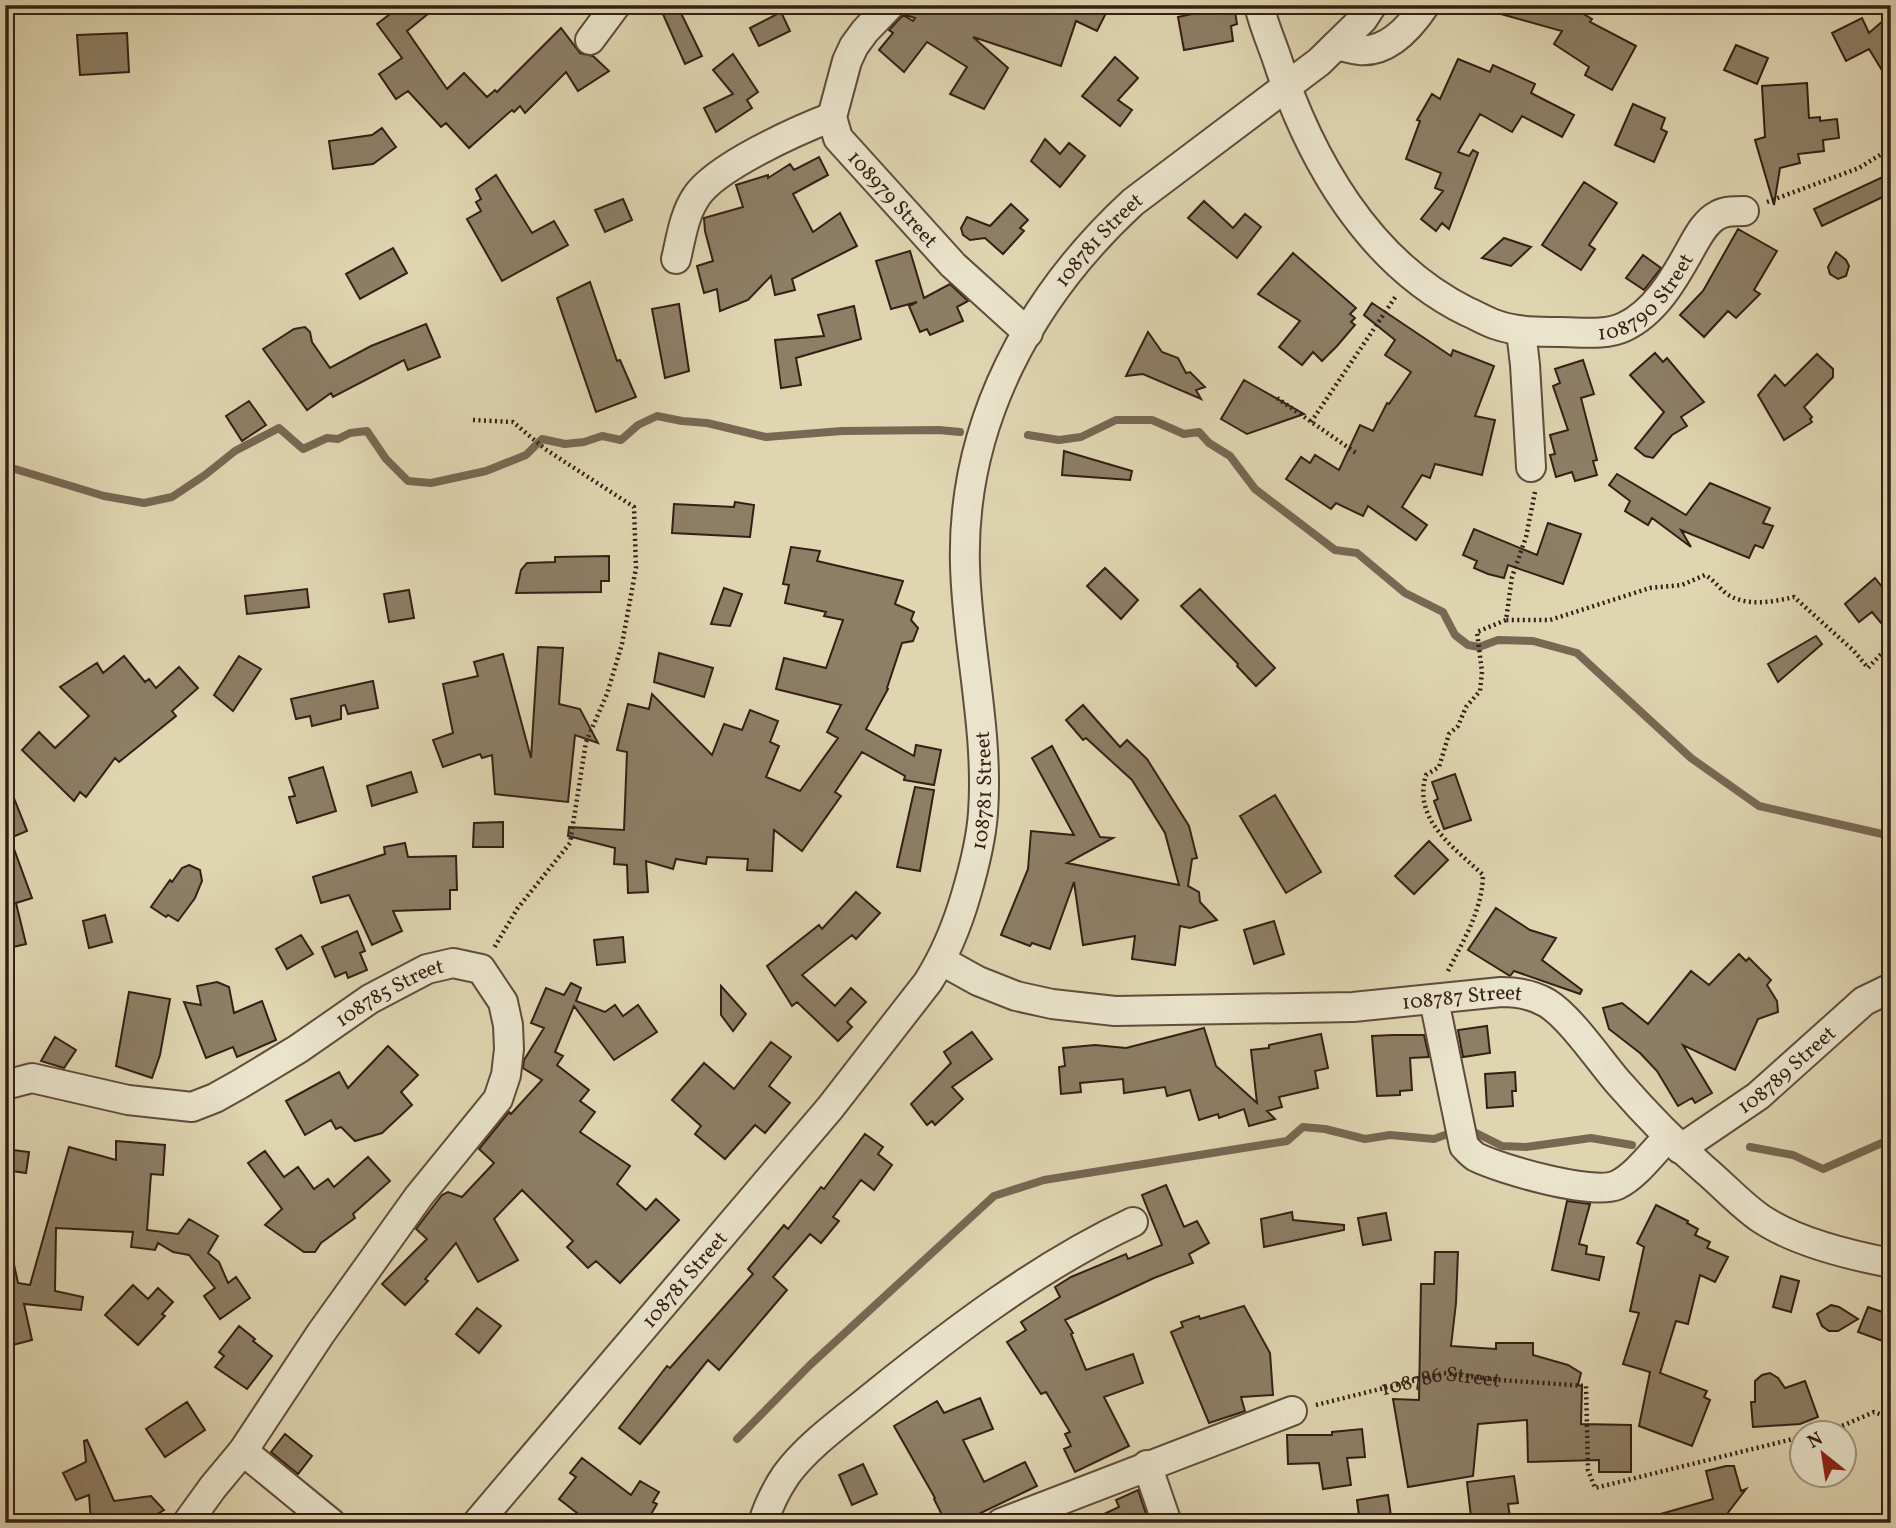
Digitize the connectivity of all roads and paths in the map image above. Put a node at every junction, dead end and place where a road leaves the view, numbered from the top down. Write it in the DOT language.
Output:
graph roads {
  1 [pos="616,5"];
  2 [pos="890,5"];
  3 [pos="1259,5"];
  4 [pos="1372,5"];
  5 [pos="1425,5"];
  6 [pos="590,40"];
  7 [pos="1337,45"];
  8 [pos="1286,88"];
  9 [pos="832,117"];
  10 [pos="1891,148"];
  11 [pos="1744,211"];
  12 [pos="676,259"];
  13 [pos="1411,275"];
  14 [pos="1521,331"];
  15 [pos="1028,333"];
  16 [pos="1277,398"];
  17 [pos="474,420"];
  18 [pos="1311,422"];
  19 [pos="1356,453"];
  20 [pos="1531,467"];
  21 [pos="1506,621"];
  22 [pos="1891,649"];
  23 [pos="942,961"];
  24 [pos="481,970"];
  25 [pos="1891,988"];
  26 [pos="1434,1000"];
  27 [pos="5,1085"];
  28 [pos="1674,1143"];
  29 [pos="1133,1222"];
  30 [pos="1891,1263"];
  31 [pos="1292,1411"];
  32 [pos="1891,1418"];
  33 [pos="1856,1420"];
  34 [pos="1787,1440"];
  35 [pos="243,1451"];
  36 [pos="1147,1465"];
  37 [pos="187,1523"];
  38 [pos="331,1523"];
  39 [pos="478,1523"];
  40 [pos="763,1523"];
  41 [pos="1001,1523"];
  42 [pos="1167,1523"];
  1 -- 6 [label="street"];
  2 -- 9 [label="street"];
  3 -- 8 [label="street, 108790 Street"];
  4 -- 7 [label="street, 108781 Street"];
  5 -- 7 [label="street"];
  7 -- 8 [label="street, 108781 Street"];
  8 -- 13 [label="street, 108790 Street"];
  8 -- 15 [label="street, 108781 Street"];
  9 -- 12 [label="street"];
  9 -- 15 [label="street, 108979 Street"];
  10 -- 11 [label="path"];
  11 -- 14 [label="street, 108790 Street"];
  13 -- 14 [label="street, 108790 Street"];
  13 -- 18 [label="path"];
  14 -- 20 [label="street"];
  15 -- 23 [label="street, 108781 Street"];
  16 -- 18 [label="path"];
  17 -- 24 [label="path"];
  18 -- 19 [label="path"];
  20 -- 21 [label="path"];
  21 -- 22 [label="path"];
  21 -- 26 [label="path"];
  23 -- 26 [label="street, 108787 Street"];
  23 -- 39 [label="street, 108781 Street"];
  24 -- 27 [label="street, 108785 Street"];
  24 -- 35 [label="street, 108785 Street"];
  25 -- 28 [label="street, 108789 Street"];
  26 -- 28 [label="street, 108787 Street"];
  26 -- 28 [label="street, 108789 Street"];
  28 -- 30 [label="street, 108787 Street"];
  29 -- 40 [label="street"];
  31 -- 34 [label="path, 108786 Street"];
  31 -- 36 [label="street"];
  32 -- 33 [label="path"];
  35 -- 37 [label="street, 108785 Street"];
  35 -- 38 [label="street"];
  36 -- 41 [label="street"];
  36 -- 42 [label="street"];
}
